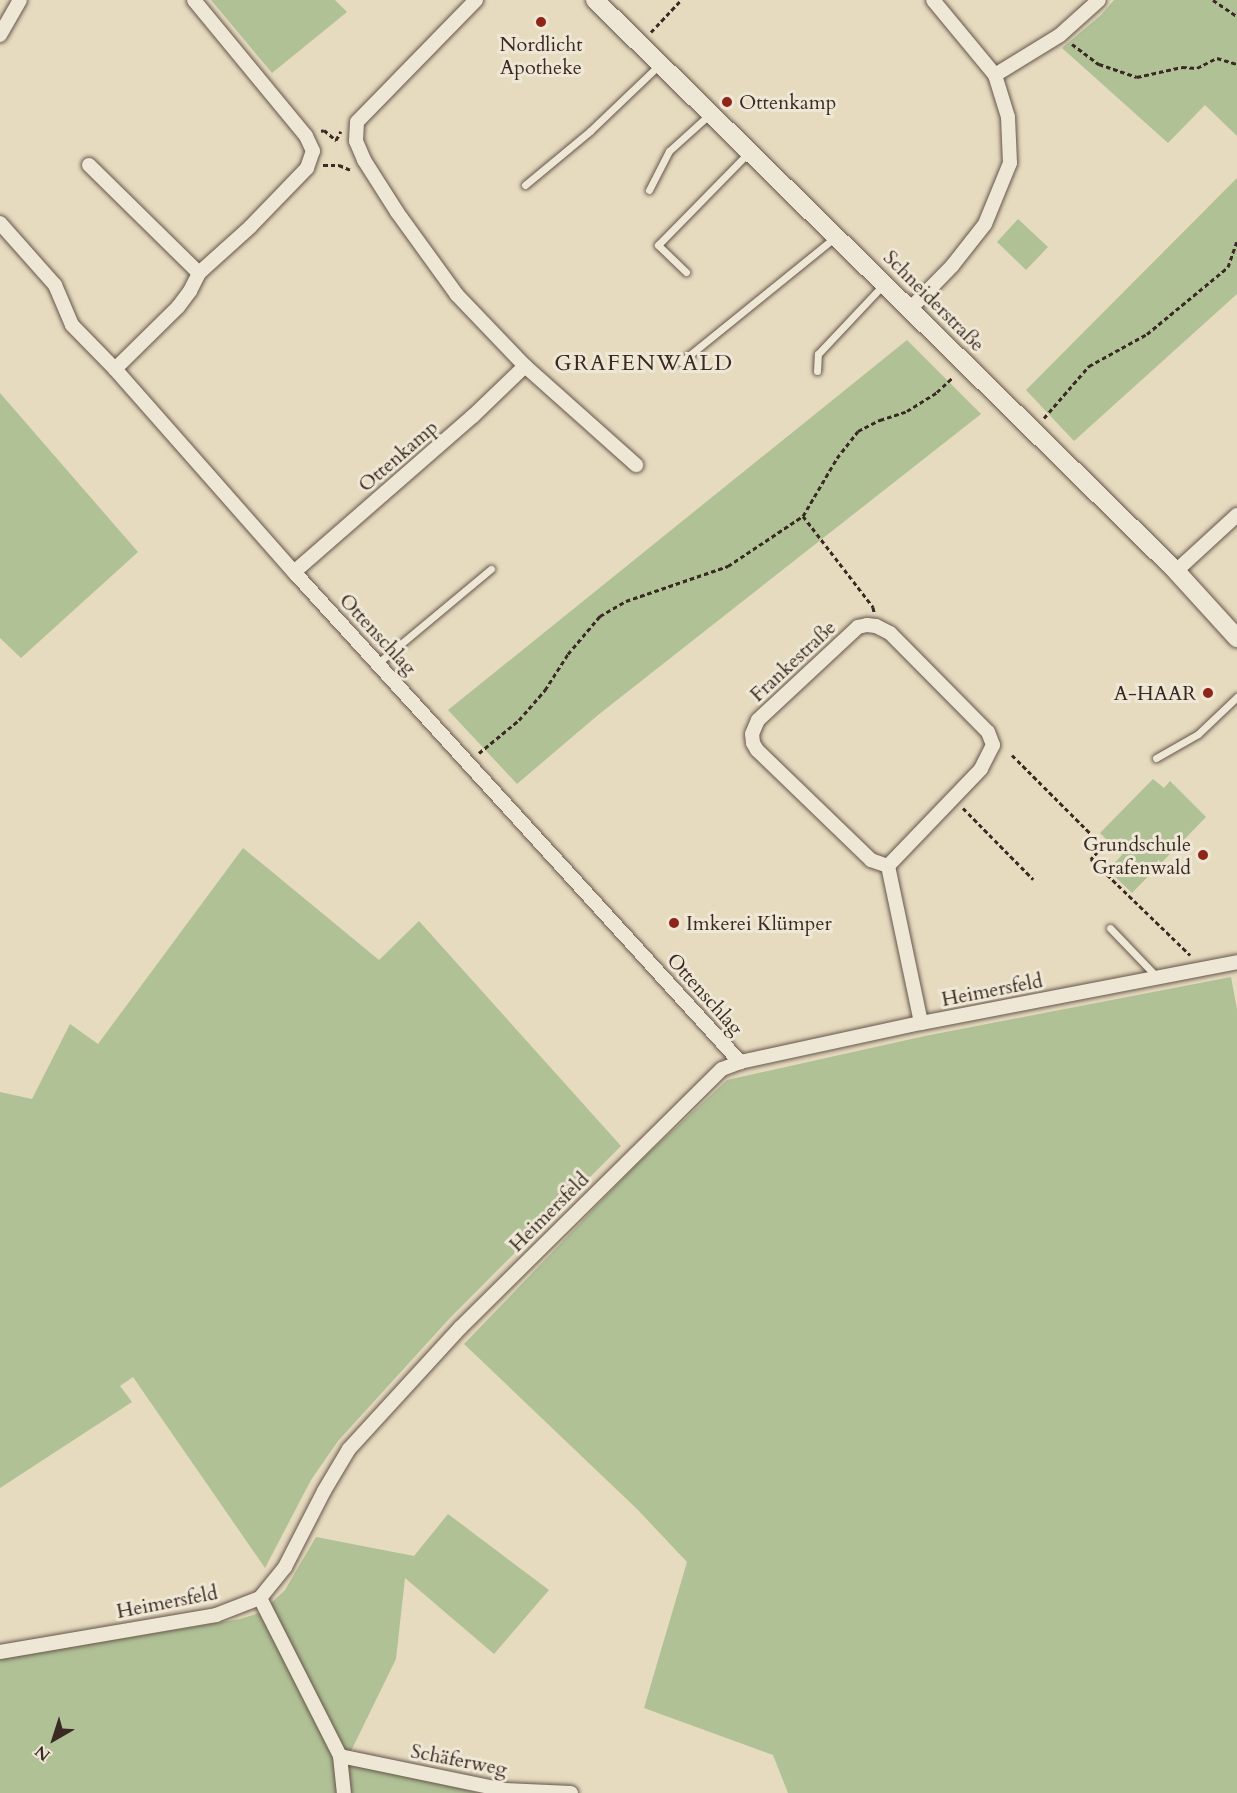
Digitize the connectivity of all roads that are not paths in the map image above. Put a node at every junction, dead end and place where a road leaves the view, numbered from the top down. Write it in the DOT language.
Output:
graph roads {
  1 [pos="20,0"];
  2 [pos="194,0"];
  3 [pos="476,0"];
  4 [pos="595,0"];
  5 [pos="933,0"];
  6 [pos="1099,0"];
  7 [pos="0,35"];
  8 [pos="660,64"];
  9 [pos="995,75"];
  10 [pos="710,114"];
  11 [pos="749,152"];
  12 [pos="89,165"];
  13 [pos="525,185"];
  14 [pos="649,190"];
  15 [pos="0,224"];
  16 [pos="836,237"];
  17 [pos="686,272"];
  18 [pos="199,273"];
  19 [pos="884,284"];
  20 [pos="910,309"];
  21 [pos="681,362"];
  22 [pos="525,366"];
  23 [pos="115,369"];
  24 [pos="817,371"];
  25 [pos="636,465"];
  26 [pos="1237,515"];
  27 [pos="491,569"];
  28 [pos="1176,571"];
  29 [pos="294,572"];
  30 [pos="1237,638"];
  31 [pos="378,663"];
  32 [pos="1237,697"];
  33 [pos="1156,758"];
  34 [pos="888,866"];
  35 [pos="1110,928"];
  36 [pos="1237,962"];
  37 [pos="1157,977"];
  38 [pos="921,1023"];
  39 [pos="740,1062"];
  40 [pos="260,1598"];
  41 [pos="0,1652"];
  42 [pos="340,1756"];
  43 [pos="344,1793"];
  44 [pos="571,1793"];
  1 -- 7 [label="street"];
  2 -- 18 [label="street"];
  3 -- 22 [label="street"];
  4 -- 8 [label="street, Schneiderstraße"];
  5 -- 9 [label="street"];
  6 -- 9 [label="street"];
  8 -- 10 [label="street, Schneiderstraße"];
  8 -- 13 [label="lane"];
  9 -- 20 [label="street"];
  10 -- 11 [label="street, Schneiderstraße"];
  10 -- 14 [label="lane"];
  11 -- 16 [label="street, Schneiderstraße"];
  11 -- 17 [label="lane"];
  12 -- 18 [label="street"];
  15 -- 23 [label="street, Ottenschlag"];
  16 -- 19 [label="street, Schneiderstraße"];
  16 -- 21 [label="lane"];
  18 -- 23 [label="street"];
  19 -- 20 [label="street, Schneiderstraße"];
  19 -- 24 [label="lane"];
  20 -- 28 [label="street, Schneiderstraße"];
  22 -- 25 [label="street"];
  22 -- 29 [label="street, Ottenkamp"];
  23 -- 29 [label="street, Ottenschlag"];
  26 -- 28 [label="street"];
  27 -- 31 [label="lane"];
  28 -- 30 [label="street, Schneiderstraße"];
  29 -- 31 [label="street, Ottenschlag"];
  31 -- 39 [label="street, Ottenschlag"];
  32 -- 33 [label="lane"];
  34 -- 34 [label="street, Frankestraße"];
  34 -- 38 [label="street"];
  35 -- 37 [label="lane"];
  36 -- 37 [label="street, Heimersfeld"];
  37 -- 38 [label="street, Heimersfeld"];
  38 -- 39 [label="street, Heimersfeld"];
  39 -- 40 [label="street, Heimersfeld"];
  40 -- 41 [label="street, Heimersfeld"];
  40 -- 42 [label="street"];
  42 -- 43 [label="street"];
  42 -- 44 [label="street, Schäferweg"];
}
